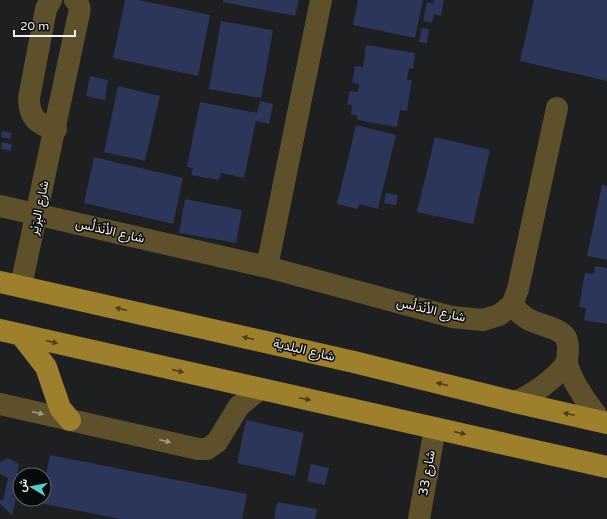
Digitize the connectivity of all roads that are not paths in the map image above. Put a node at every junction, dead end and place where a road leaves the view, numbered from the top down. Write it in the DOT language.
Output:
graph roads {
  1 [pos="51,0"];
  2 [pos="75,0"];
  3 [pos="321,0"];
  4 [pos="557,108"];
  5 [pos="56,129"];
  6 [pos="0,206"];
  7 [pos="37,214"];
  8 [pos="267,267"];
  9 [pos="0,282"];
  10 [pos="21,286"];
  11 [pos="512,305"];
  12 [pos="0,330"];
  13 [pos="21,335"];
  14 [pos="567,363"];
  15 [pos="260,389"];
  16 [pos="515,402"];
  17 [pos="0,404"];
  18 [pos="70,420"];
  19 [pos="604,422"];
  20 [pos="435,428"];
  21 [pos="607,467"];
  22 [pos="419,519"];
  1 -- 5 [label="street"];
  2 -- 5 [label="street, شارع البِرَيْر"];
  3 -- 8 [label="street"];
  4 -- 11 [label="street"];
  5 -- 7 [label="street, شارع البِرَيْر"];
  6 -- 7 [label="street, شارع الأنْدَلُس"];
  7 -- 8 [label="street, شارع الأنْدَلُس"];
  7 -- 10 [label="street, شارع البِرَيْر"];
  8 -- 11 [label="street, شارع الأنْدَلُس"];
  9 -- 10 [label="main road, شارع البلدية"];
  16 -- 10 [label="main road, شارع البلدية, one-way"];
  11 -- 14 [label="street"];
  12 -- 13 [label="main road"];
  13 -- 15 [label="main road, one-way"];
  13 -- 18 [label="main road"];
  14 -- 16 [label="street"];
  14 -- 19 [label="street"];
  18 -- 15 [label="street, one-way"];
  15 -- 20 [label="main road, one-way"];
  19 -- 16 [label="main road, شارع البلدية, one-way"];
  17 -- 18 [label="street, one-way"];
  20 -- 21 [label="main road, one-way"];
  20 -- 22 [label="street, شارع 33"];
}
